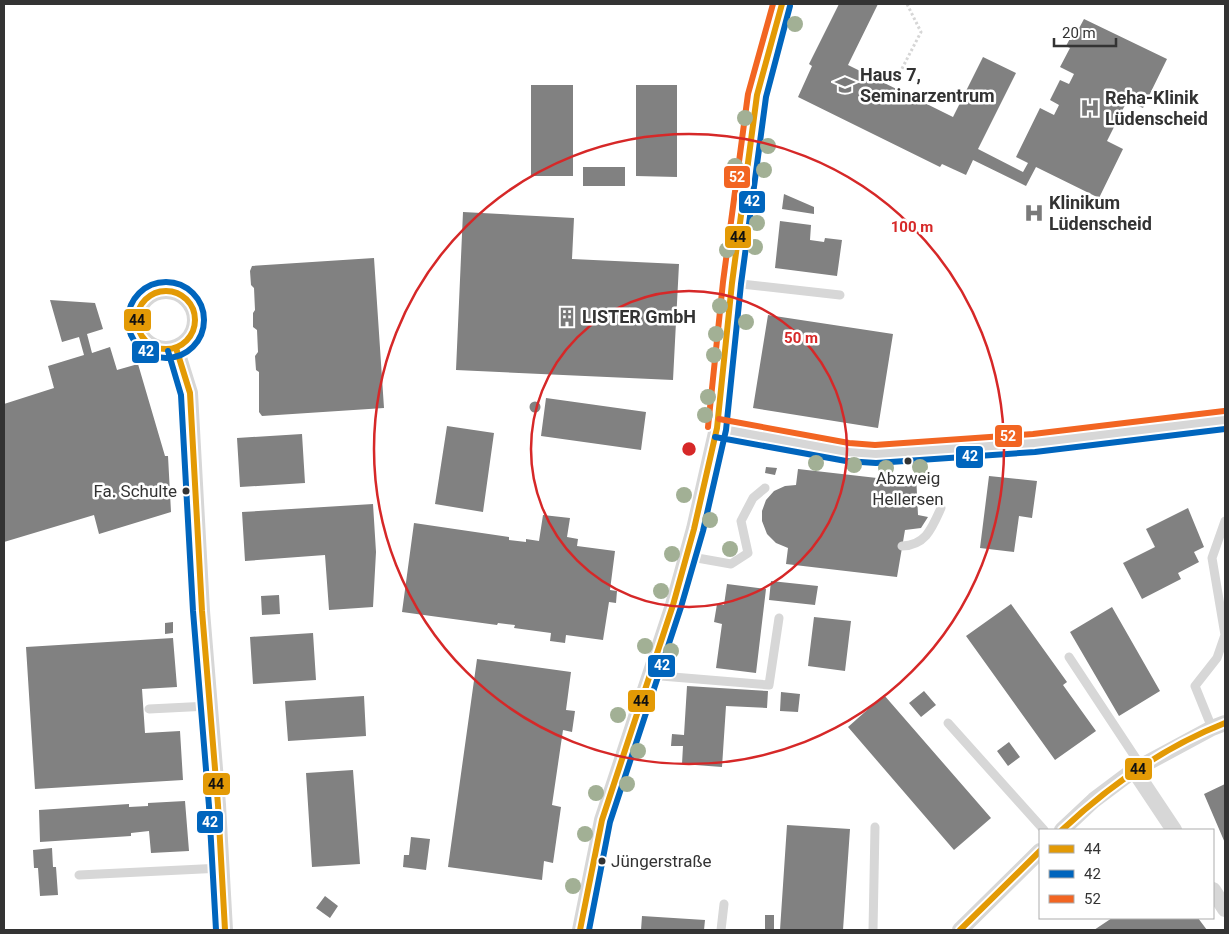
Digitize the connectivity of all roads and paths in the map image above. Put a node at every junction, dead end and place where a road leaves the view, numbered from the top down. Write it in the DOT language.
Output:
graph roads {
  1 [pos="782,4"];
  2 [pos="907,4"];
  3 [pos="895,82"];
  4 [pos="732,283"];
  5 [pos="840,296"];
  6 [pos="176,348"];
  7 [pos="1225,420"];
  8 [pos="717,428"];
  9 [pos="764,488"];
  10 [pos="941,508"];
  11 [pos="1225,521"];
  12 [pos="902,546"];
  13 [pos="686,556"];
  14 [pos="779,618"];
  15 [pos="1069,658"];
  16 [pos="649,675"];
  17 [pos="209,706"];
  18 [pos="149,709"];
  19 [pos="948,723"];
  20 [pos="1218,726"];
  21 [pos="1137,768"];
  22 [pos="875,827"];
  23 [pos="1043,829"];
  24 [pos="1063,829"];
  25 [pos="1173,829"];
  26 [pos="1039,852"];
  27 [pos="222,868"];
  28 [pos="79,875"];
  29 [pos="1214,892"];
  30 [pos="724,904"];
  31 [pos="1225,909"];
  32 [pos="225,930"];
  33 [pos="580,930"];
  34 [pos="721,930"];
  35 [pos="873,930"];
  36 [pos="960,930"];
  1 -- 4 [label="street"];
  2 -- 3 [label="path"];
  4 -- 5 [label="lane"];
  4 -- 8 [label="street"];
  6 -- 17 [label="street"];
  7 -- 8 [label="street"];
  8 -- 13 [label="street"];
  9 -- 13 [label="lane"];
  10 -- 12 [label="lane"];
  11 -- 20 [label="lane"];
  13 -- 16 [label="street"];
  14 -- 16 [label="lane"];
  15 -- 21 [label="lane"];
  16 -- 33 [label="street"];
  17 -- 18 [label="lane"];
  17 -- 27 [label="street"];
  19 -- 23 [label="lane"];
  20 -- 21 [label="street"];
  21 -- 24 [label="street"];
  21 -- 25 [label="street"];
  22 -- 35 [label="lane"];
  26 -- 36 [label="street"];
  27 -- 28 [label="lane"];
  27 -- 32 [label="street"];
  29 -- 31 [label="street"];
  30 -- 34 [label="lane"];
}
